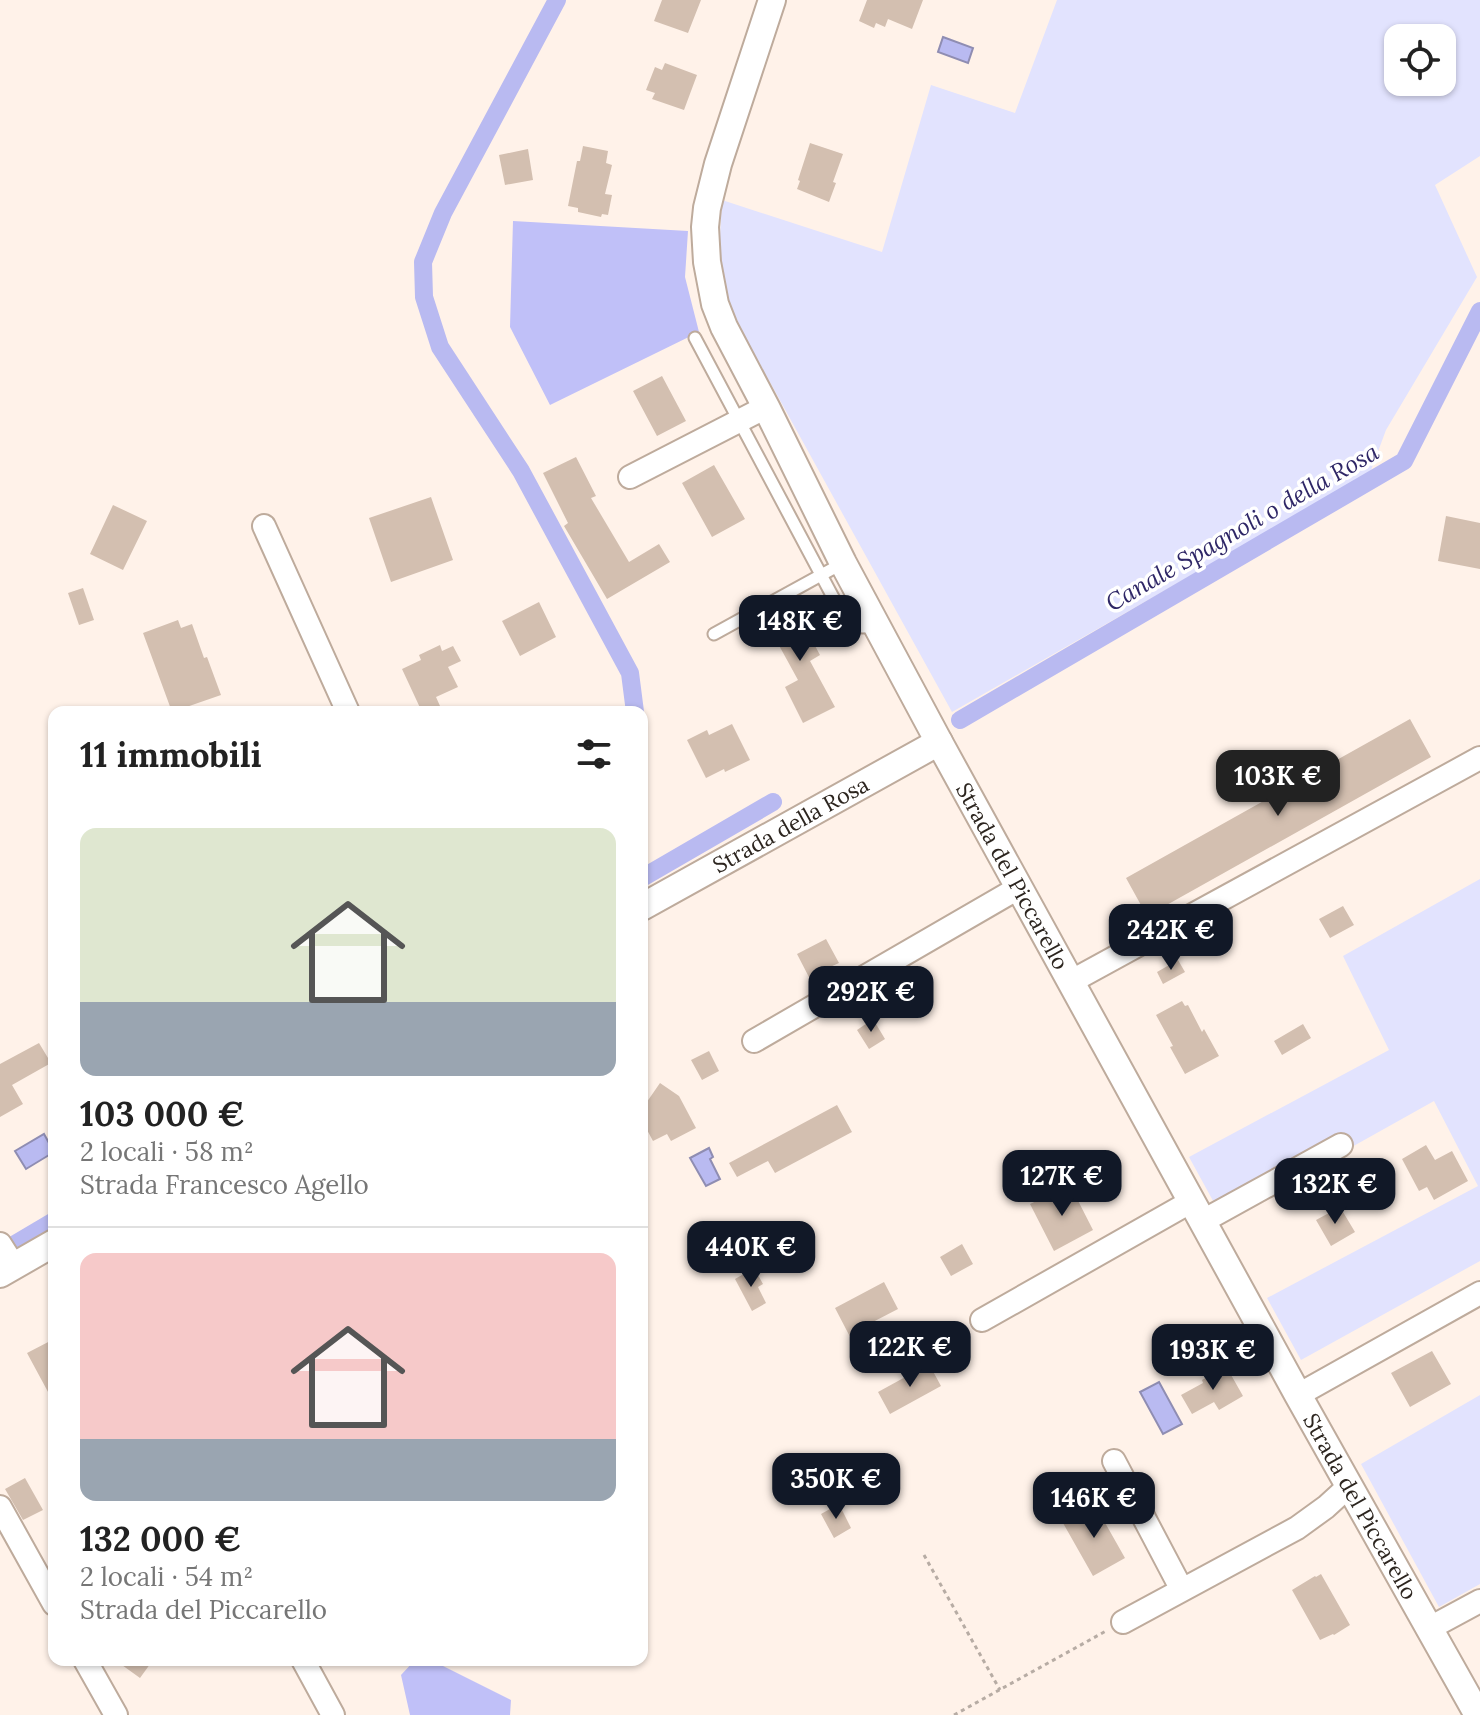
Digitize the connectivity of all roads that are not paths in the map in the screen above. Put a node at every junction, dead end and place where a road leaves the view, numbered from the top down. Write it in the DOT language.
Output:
graph roads {
  1 [pos="772,0"];
  2 [pos="695,338"];
  3 [pos="766,407"];
  4 [pos="739,421"];
  5 [pos="630,477"];
  6 [pos="264,526"];
  7 [pos="832,569"];
  8 [pos="714,634"];
  9 [pos="345,706"];
  10 [pos="939,742"];
  11 [pos="1480,758"];
  12 [pos="1020,887"];
  13 [pos="648,904"];
  14 [pos="1072,981"];
  15 [pos="754,1041"];
  16 [pos="1341,1145"];
  17 [pos="1198,1211"];
  18 [pos="48,1245"];
  19 [pos="5,1261"];
  20 [pos="1480,1293"];
  21 [pos="982,1320"];
  22 [pos="1298,1395"];
  23 [pos="1114,1461"];
  24 [pos="1349,1486"];
  25 [pos="0,1507"];
  26 [pos="1182,1590"];
  27 [pos="48,1593"];
  28 [pos="1480,1601"];
  29 [pos="1123,1622"];
  30 [pos="1428,1629"];
  31 [pos="88,1666"];
  32 [pos="306,1666"];
  33 [pos="116,1715"];
  34 [pos="333,1715"];
  35 [pos="1478,1715"];
  1 -- 3 [label="street, Strada del Piccarello"];
  2 -- 4 [label="lane"];
  3 -- 4 [label="street"];
  3 -- 7 [label="street, Strada del Piccarello"];
  4 -- 5 [label="street"];
  4 -- 7 [label="lane"];
  6 -- 9 [label="street"];
  7 -- 8 [label="lane"];
  7 -- 10 [label="street, Strada del Piccarello"];
  10 -- 12 [label="street, Strada del Piccarello"];
  10 -- 13 [label="street, Strada della Rosa"];
  11 -- 14 [label="street"];
  12 -- 14 [label="street, Strada del Piccarello"];
  12 -- 15 [label="street"];
  14 -- 17 [label="street, Strada del Piccarello"];
  16 -- 17 [label="street"];
  17 -- 21 [label="street"];
  17 -- 22 [label="street, Strada del Piccarello"];
  18 -- 19 [label="street"];
  20 -- 22 [label="street"];
  22 -- 24 [label="street, Strada del Piccarello"];
  23 -- 26 [label="street"];
  24 -- 26 [label="street"];
  24 -- 30 [label="street, Strada del Piccarello"];
  25 -- 27 [label="street"];
  26 -- 29 [label="street"];
  28 -- 30 [label="street"];
  30 -- 35 [label="street, Strada del Piccarello"];
  31 -- 33 [label="street"];
  32 -- 34 [label="street"];
}
